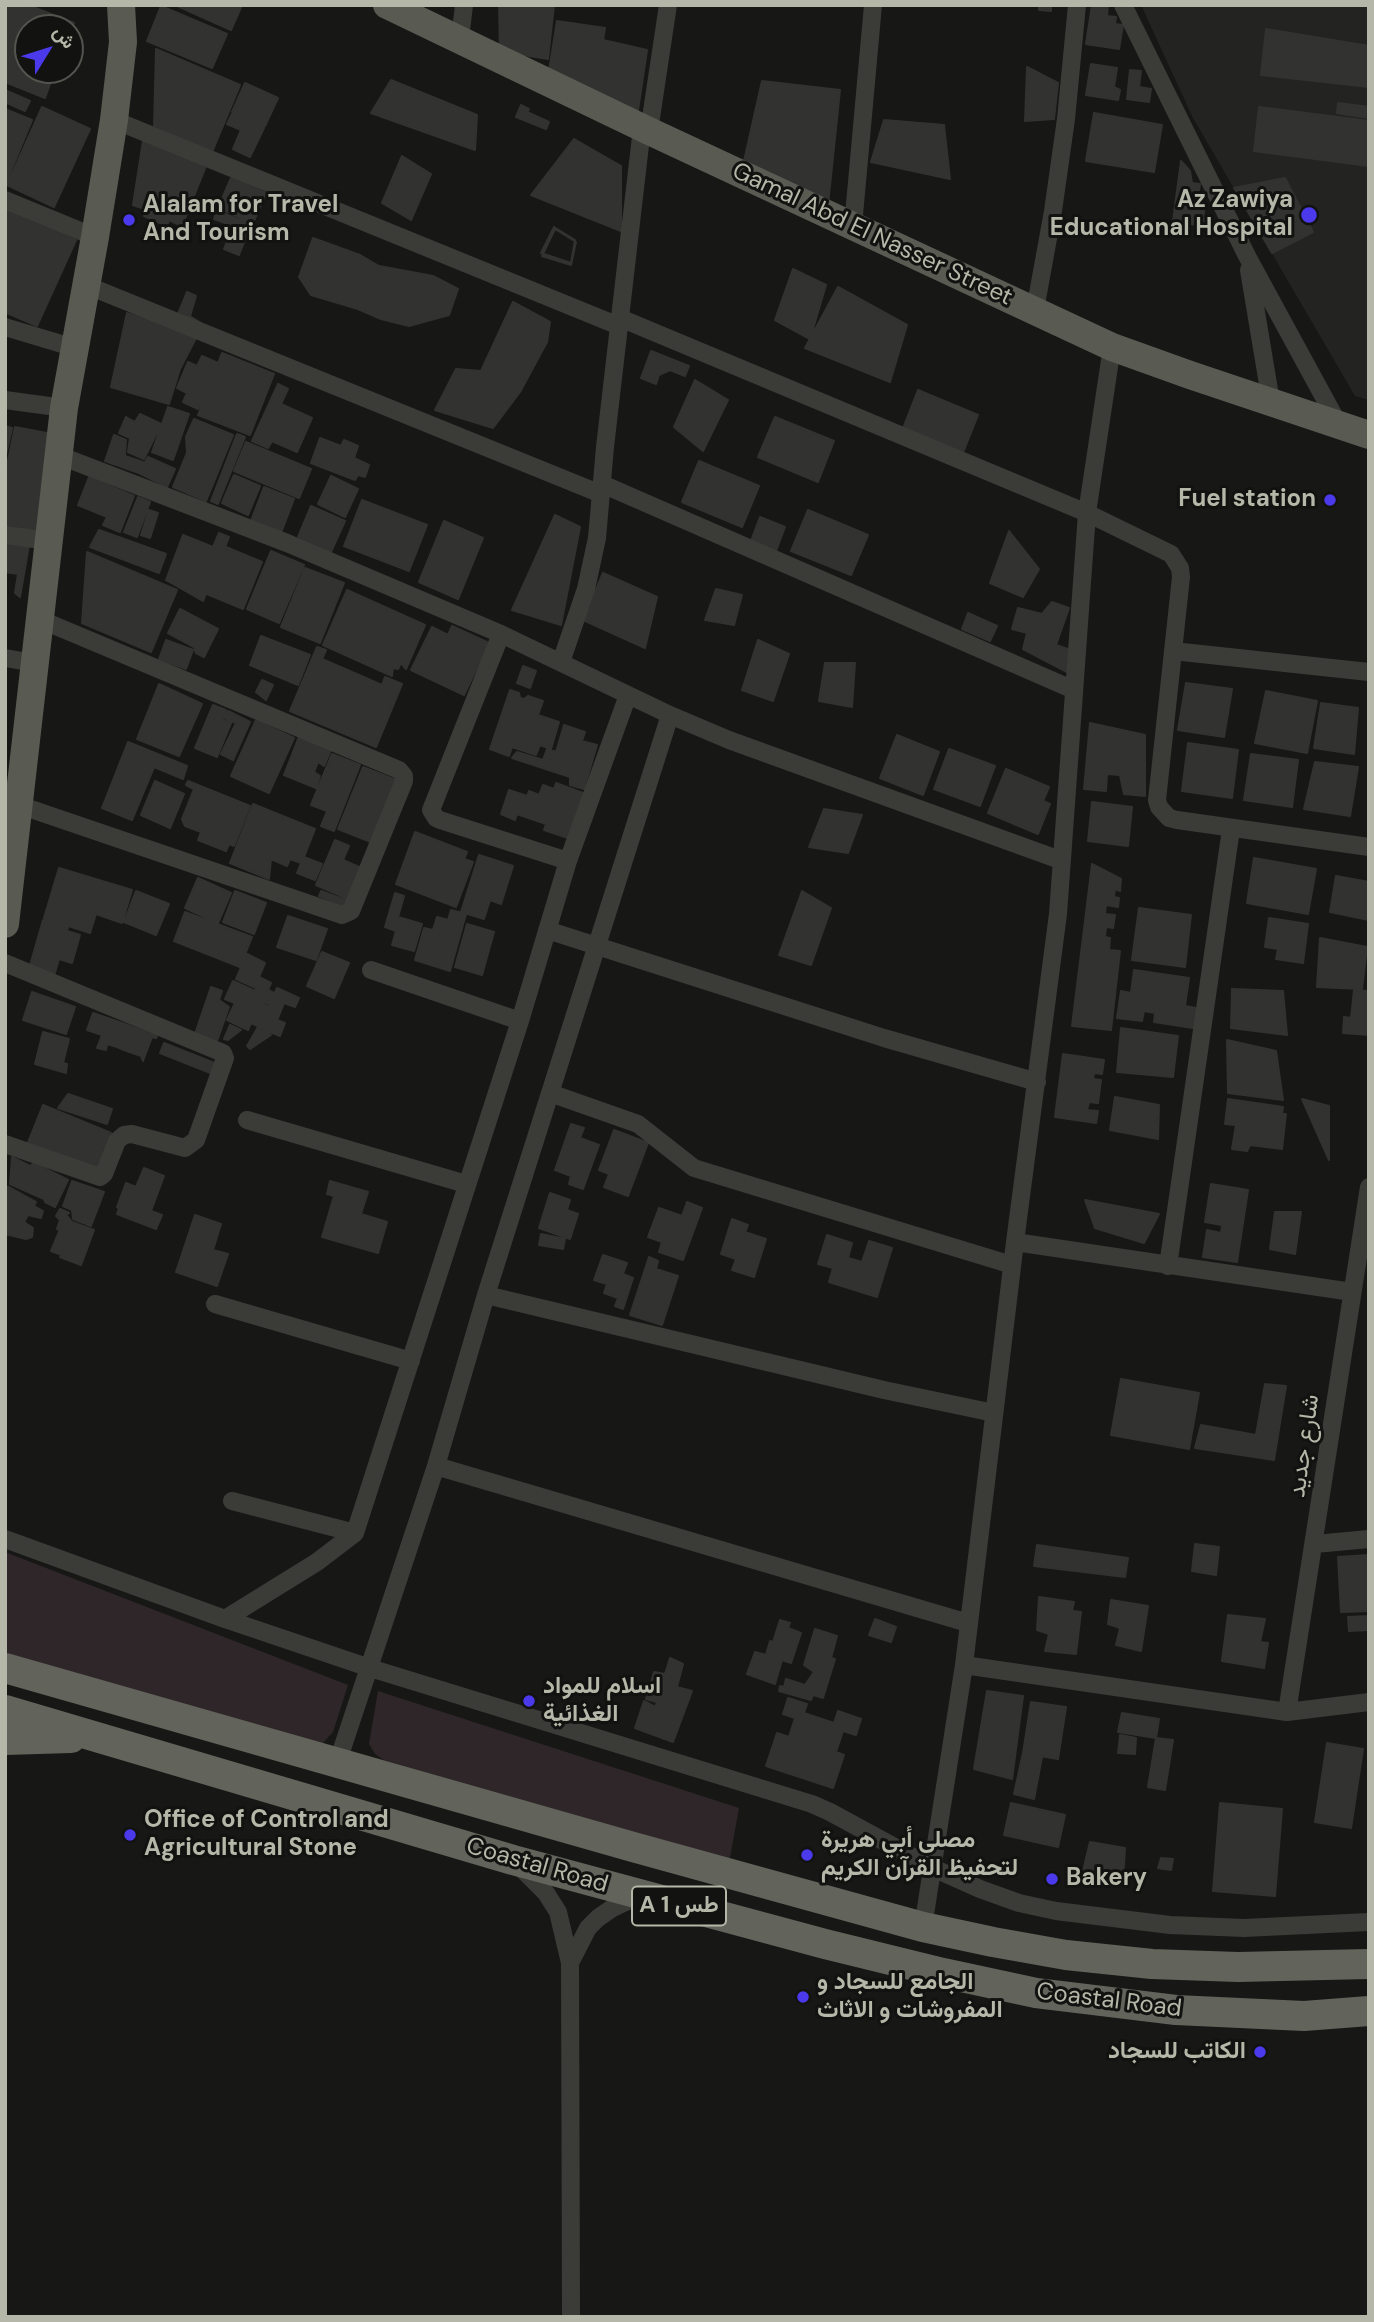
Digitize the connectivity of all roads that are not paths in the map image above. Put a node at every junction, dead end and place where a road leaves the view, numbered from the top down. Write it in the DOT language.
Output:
graph roads {
  1 [pos="121,5"];
  2 [pos="138,5"];
  3 [pos="387,5"];
  4 [pos="464,5"];
  5 [pos="668,5"];
  6 [pos="873,5"];
  7 [pos="1077,5"];
  8 [pos="1123,5"];
  9 [pos="460,39"];
  10 [pos="123,42"];
  11 [pos="114,120"];
  12 [pos="645,129"];
  13 [pos="5,200"];
  14 [pos="853,226"];
  15 [pos="95,237"];
  16 [pos="1247,256"];
  17 [pos="86,285"];
  18 [pos="1035,310"];
  19 [pos="619,322"];
  20 [pos="5,327"];
  21 [pos="1112,347"];
  22 [pos="75,348"];
  23 [pos="5,400"];
  24 [pos="1271,402"];
  25 [pos="64,408"];
  26 [pos="1339,425"];
  27 [pos="1369,435"];
  28 [pos="58,455"];
  29 [pos="601,489"];
  30 [pos="1087,513"];
  31 [pos="5,535"];
  32 [pos="49,541"];
  33 [pos="39,619"];
  34 [pos="501,634"];
  35 [pos="1173,651"];
  36 [pos="5,658"];
  37 [pos="561,662"];
  38 [pos="34,663"];
  39 [pos="1369,672"];
  40 [pos="1074,690"];
  41 [pos="628,695"];
  42 [pos="670,715"];
  43 [pos="15,786"];
  44 [pos="1231,829"];
  45 [pos="1369,847"];
  46 [pos="1060,860"];
  47 [pos="568,861"];
  48 [pos="6,907"];
  49 [pos="547,930"];
  50 [pos="597,945"];
  51 [pos="5,963"];
  52 [pos="371,970"];
  53 [pos="520,1021"];
  54 [pos="1037,1082"];
  55 [pos="550,1093"];
  56 [pos="247,1120"];
  57 [pos="5,1144"];
  58 [pos="466,1184"];
  59 [pos="1369,1187"];
  60 [pos="1015,1242"];
  61 [pos="1012,1265"];
  62 [pos="1168,1266"];
  63 [pos="1352,1292"];
  64 [pos="486,1295"];
  65 [pos="215,1304"];
  66 [pos="411,1361"];
  67 [pos="994,1413"];
  68 [pos="436,1466"];
  69 [pos="232,1501"];
  70 [pos="355,1533"];
  71 [pos="5,1539"];
  72 [pos="1369,1539"];
  73 [pos="1315,1544"];
  74 [pos="225,1619"];
  75 [pos="968,1623"];
  76 [pos="964,1665"];
  77 [pos="5,1668"];
  78 [pos="370,1668"];
  79 [pos="1369,1702"];
  80 [pos="5,1710"];
  81 [pos="1287,1712"];
  82 [pos="99,1737"];
  83 [pos="5,1740"];
  84 [pos="338,1761"];
  85 [pos="513,1860"];
  86 [pos="933,1868"];
  87 [pos="640,1895"];
  88 [pos="1369,1922"];
  89 [pos="923,1927"];
  90 [pos="570,1964"];
  91 [pos="1369,1965"];
  92 [pos="1369,2011"];
  93 [pos="571,2317"];
  1 -- 10 [label="main road"];
  2 -- 10 [label="main road"];
  3 -- 9 [label="main road, Gamal Abd El Nasser Street"];
  4 -- 9 [label="street"];
  5 -- 12 [label="street"];
  6 -- 14 [label="street"];
  7 -- 18 [label="street"];
  8 -- 16 [label="street"];
  9 -- 12 [label="main road, Gamal Abd El Nasser Street"];
  10 -- 11 [label="main road"];
  11 -- 15 [label="main road"];
  11 -- 19 [label="street"];
  12 -- 14 [label="main road, Gamal Abd El Nasser Street"];
  12 -- 19 [label="street"];
  13 -- 15 [label="street"];
  14 -- 18 [label="main road, Gamal Abd El Nasser Street"];
  15 -- 17 [label="main road"];
  16 -- 24 [label="street"];
  16 -- 26 [label="street"];
  17 -- 22 [label="main road"];
  17 -- 29 [label="street"];
  18 -- 21 [label="main road, Gamal Abd El Nasser Street"];
  19 -- 29 [label="street"];
  19 -- 30 [label="street"];
  20 -- 22 [label="street"];
  21 -- 24 [label="main road, Gamal Abd El Nasser Street"];
  21 -- 30 [label="street"];
  22 -- 25 [label="main road"];
  23 -- 25 [label="street"];
  24 -- 26 [label="main road, Gamal Abd El Nasser Street"];
  25 -- 28 [label="main road"];
  26 -- 27 [label="main road, Gamal Abd El Nasser Street"];
  28 -- 32 [label="main road"];
  28 -- 34 [label="street"];
  29 -- 37 [label="street"];
  29 -- 40 [label="street"];
  30 -- 35 [label="street"];
  30 -- 40 [label="street"];
  31 -- 32 [label="street"];
  32 -- 33 [label="main road"];
  33 -- 38 [label="main road"];
  33 -- 43 [label="street"];
  34 -- 37 [label="street"];
  34 -- 47 [label="street"];
  35 -- 39 [label="street"];
  35 -- 44 [label="street"];
  36 -- 38 [label="street"];
  37 -- 41 [label="street"];
  38 -- 43 [label="main road"];
  40 -- 46 [label="street"];
  41 -- 42 [label="street"];
  41 -- 47 [label="street"];
  42 -- 46 [label="street"];
  42 -- 50 [label="street"];
  43 -- 48 [label="main road"];
  44 -- 45 [label="street"];
  44 -- 62 [label="street"];
  46 -- 54 [label="street"];
  47 -- 49 [label="street"];
  49 -- 50 [label="street"];
  49 -- 53 [label="street"];
  50 -- 54 [label="street"];
  50 -- 55 [label="street"];
  51 -- 57 [label="street"];
  52 -- 53 [label="street"];
  53 -- 58 [label="street"];
  54 -- 60 [label="street"];
  55 -- 61 [label="street"];
  55 -- 64 [label="street"];
  56 -- 58 [label="street"];
  58 -- 66 [label="street"];
  59 -- 63 [label="street, شارع جديد"];
  60 -- 61 [label="street"];
  60 -- 62 [label="street"];
  61 -- 67 [label="street"];
  62 -- 63 [label="street"];
  63 -- 73 [label="street, شارع جديد"];
  64 -- 67 [label="street"];
  64 -- 68 [label="street"];
  65 -- 66 [label="street"];
  66 -- 70 [label="street"];
  67 -- 75 [label="street"];
  68 -- 75 [label="street"];
  68 -- 78 [label="street"];
  69 -- 70 [label="street"];
  70 -- 74 [label="street"];
  71 -- 74 [label="street"];
  72 -- 73 [label="street"];
  73 -- 81 [label="street, شارع جديد"];
  74 -- 78 [label="street"];
  75 -- 76 [label="street"];
  76 -- 81 [label="street"];
  76 -- 86 [label="street"];
  77 -- 84 [label="highway, Coastal Road / A 1 طس"];
  78 -- 84 [label="street"];
  78 -- 86 [label="street"];
  79 -- 81 [label="street"];
  80 -- 82 [label="highway, Coastal Road / A 1 طس"];
  82 -- 83 [label="highway"];
  82 -- 85 [label="highway, Coastal Road / A 1 طس"];
  84 -- 89 [label="highway, Coastal Road / A 1 طس"];
  85 -- 87 [label="highway, Coastal Road / A 1 طس"];
  85 -- 90 [label="street"];
  86 -- 88 [label="street"];
  86 -- 89 [label="street"];
  87 -- 90 [label="street"];
  87 -- 92 [label="highway, Coastal Road / A 1 طس"];
  89 -- 91 [label="highway, Coastal Road / A 1 طس"];
  90 -- 93 [label="street"];
}
